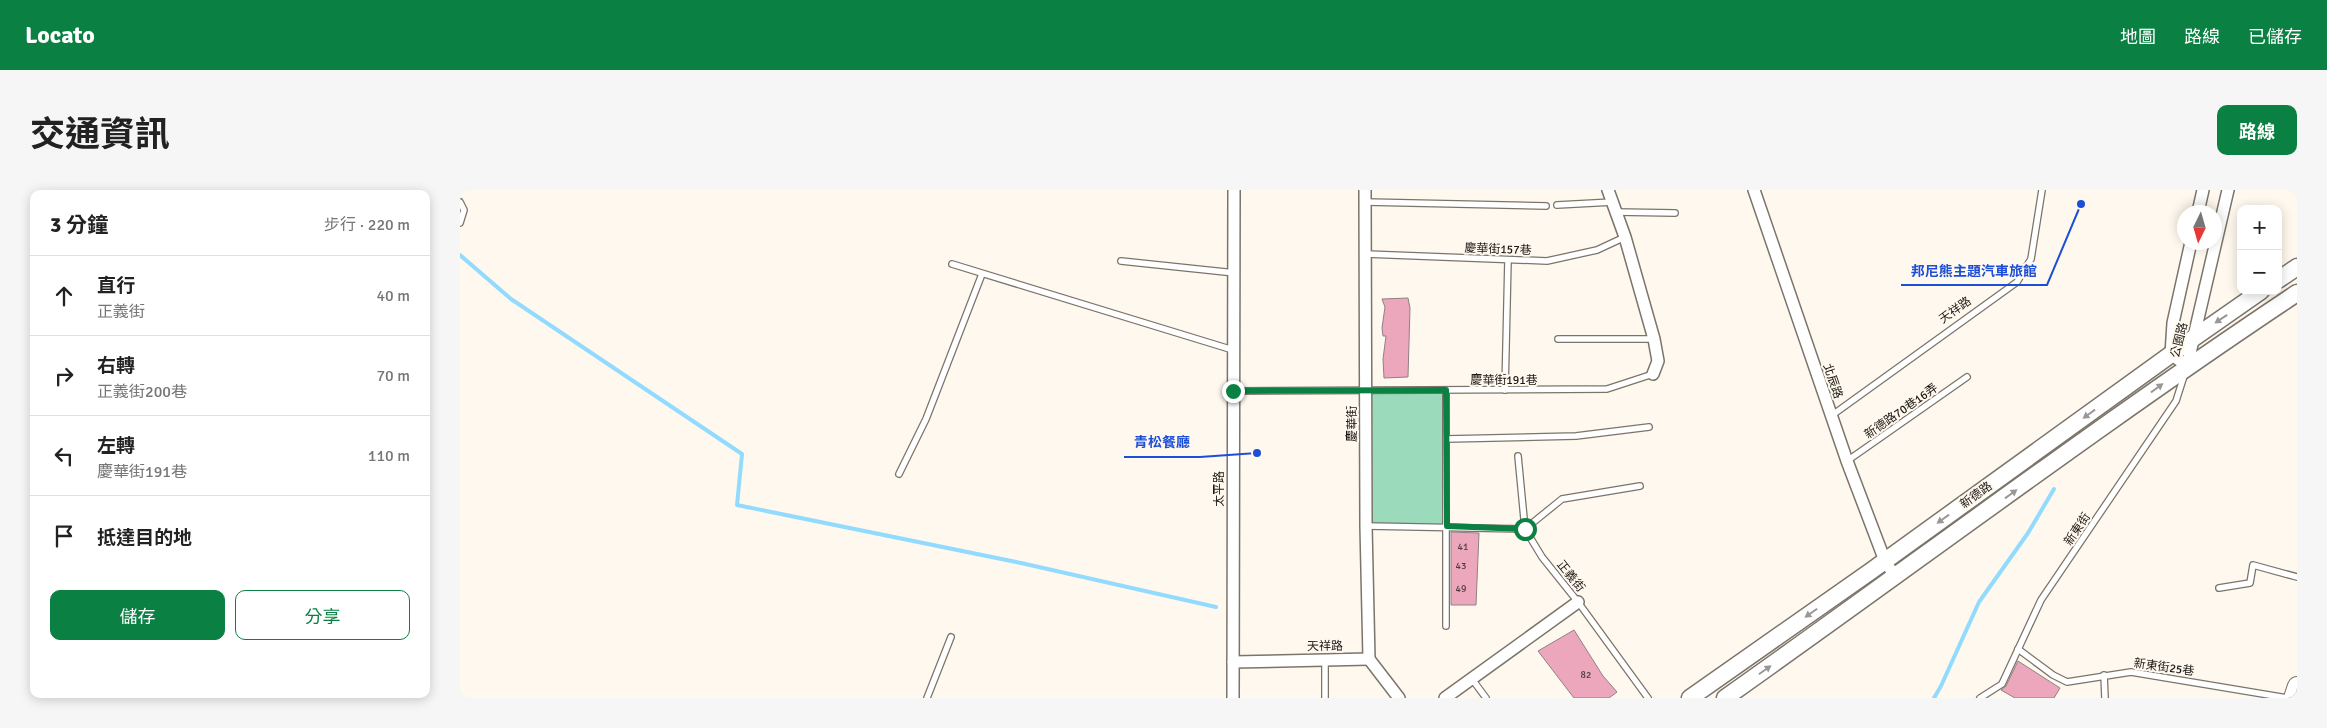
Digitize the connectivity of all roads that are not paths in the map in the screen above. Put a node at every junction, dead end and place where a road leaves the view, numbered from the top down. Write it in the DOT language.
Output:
graph roads {
  1 [pos="1234,190"];
  2 [pos="1365,190"];
  3 [pos="1608,190"];
  4 [pos="1754,190"];
  5 [pos="2042,190"];
  6 [pos="2203,190"];
  7 [pos="2228,190"];
  8 [pos="460,202"];
  9 [pos="1365,202"];
  10 [pos="1556,205"];
  11 [pos="2200,205"];
  12 [pos="1546,206"];
  13 [pos="1614,207"];
  14 [pos="1675,213"];
  15 [pos="460,223"];
  16 [pos="1625,237"];
  17 [pos="2189,250"];
  18 [pos="1366,254"];
  19 [pos="1508,260"];
  20 [pos="1121,261"];
  21 [pos="952,264"];
  22 [pos="2297,267"];
  23 [pos="1235,272"];
  24 [pos="982,274"];
  25 [pos="2282,277"];
  26 [pos="2297,293"];
  27 [pos="2255,295"];
  28 [pos="2195,337"];
  29 [pos="1654,339"];
  30 [pos="1558,340"];
  31 [pos="1233,350"];
  32 [pos="2171,354"];
  33 [pos="2187,366"];
  34 [pos="1653,374"];
  35 [pos="1967,377"];
  36 [pos="1446,390"];
  37 [pos="1506,390"];
  38 [pos="1233,391"];
  39 [pos="1366,391"];
  40 [pos="1830,417"];
  41 [pos="1649,427"];
  42 [pos="1446,439"];
  43 [pos="1518,456"];
  44 [pos="1847,461"];
  45 [pos="899,474"];
  46 [pos="1640,486"];
  47 [pos="1366,526"];
  48 [pos="1447,526"];
  49 [pos="1525,529"];
  50 [pos="1885,561"];
  51 [pos="2297,577"];
  52 [pos="1896,578"];
  53 [pos="2219,588"];
  54 [pos="1578,602"];
  55 [pos="1446,626"];
  56 [pos="951,637"];
  57 [pos="2018,649"];
  58 [pos="1369,658"];
  59 [pos="1325,660"];
  60 [pos="1233,662"];
  61 [pos="2104,675"];
  62 [pos="1472,679"];
  63 [pos="2297,686"];
  64 [pos="927,698"];
  65 [pos="1233,698"];
  66 [pos="1325,698"];
  67 [pos="1398,698"];
  68 [pos="1445,698"];
  69 [pos="1486,698"];
  70 [pos="1648,698"];
  71 [pos="1690,698"];
  72 [pos="1725,698"];
  73 [pos="1980,698"];
  74 [pos="2104,698"];
  75 [pos="2287,698"];
  76 [pos="2293,698"];
  1 -- 23 [label="street, 太平路"];
  2 -- 9 [label="street, 慶華街"];
  3 -- 13 [label="street"];
  4 -- 40 [label="street, 北辰路"];
  5 -- 40 [label="lane, 天祥路"];
  6 -- 11 [label="street"];
  7 -- 28 [label="street, 公園路"];
  8 -- 15 [label="lane"];
  9 -- 12 [label="lane"];
  9 -- 18 [label="street, 慶華街"];
  10 -- 13 [label="lane"];
  13 -- 14 [label="lane"];
  13 -- 16 [label="street"];
  16 -- 19 [label="lane, 慶華街157巷"];
  16 -- 29 [label="street"];
  17 -- 32 [label="street, 公園路"];
  18 -- 19 [label="lane, 慶華街157巷"];
  18 -- 39 [label="street, 慶華街"];
  19 -- 37 [label="lane"];
  20 -- 23 [label="lane"];
  21 -- 24 [label="lane"];
  22 -- 25 [label="main road"];
  23 -- 31 [label="street, 太平路"];
  24 -- 31 [label="lane"];
  24 -- 45 [label="lane"];
  26 -- 33 [label="main road, 新德路"];
  27 -- 28 [label="main road, 新德路, one-way"];
  28 -- 32 [label="main road, 新德路"];
  28 -- 33 [label="street, 公園路"];
  29 -- 30 [label="lane"];
  29 -- 34 [label="street"];
  31 -- 38 [label="street, 太平路"];
  32 -- 33 [label="street, 公園路"];
  32 -- 50 [label="main road, 新德路, one-way"];
  52 -- 33 [label="main road, 新德路, one-way"];
  33 -- 57 [label="lane, 新東街"];
  34 -- 37 [label="lane, 慶華街191巷"];
  35 -- 44 [label="lane, 新德路70巷16弄"];
  36 -- 37 [label="lane, 慶華街191巷"];
  36 -- 39 [label="lane, 慶華街191巷"];
  36 -- 42 [label="lane"];
  38 -- 39 [label="lane, 慶華街191巷"];
  38 -- 60 [label="street, 太平路"];
  39 -- 47 [label="street, 慶華街"];
  40 -- 44 [label="street, 北辰路"];
  41 -- 42 [label="lane"];
  42 -- 48 [label="lane"];
  43 -- 49 [label="lane"];
  44 -- 50 [label="street, 北辰路"];
  46 -- 49 [label="lane"];
  47 -- 48 [label="lane"];
  47 -- 58 [label="street, 慶華街"];
  48 -- 49 [label="lane"];
  48 -- 55 [label="lane"];
  49 -- 54 [label="lane, 正義街"];
  50 -- 52 [label="street, 北辰路"];
  50 -- 71 [label="main road, 新德路, one-way"];
  51 -- 53 [label="lane"];
  72 -- 52 [label="main road, 新德路, one-way"];
  54 -- 62 [label="street"];
  54 -- 70 [label="lane, 正義街"];
  56 -- 64 [label="lane"];
  57 -- 61 [label="lane, 新東街25巷"];
  57 -- 73 [label="lane, 新東街"];
  58 -- 59 [label="street, 天祥路"];
  58 -- 67 [label="street"];
  59 -- 60 [label="street, 天祥路"];
  59 -- 66 [label="lane"];
  60 -- 65 [label="street, 太平路"];
  61 -- 74 [label="lane"];
  61 -- 75 [label="lane, 新東街25巷"];
  62 -- 68 [label="street"];
  62 -- 69 [label="lane"];
  63 -- 76 [label="main road"];
}
